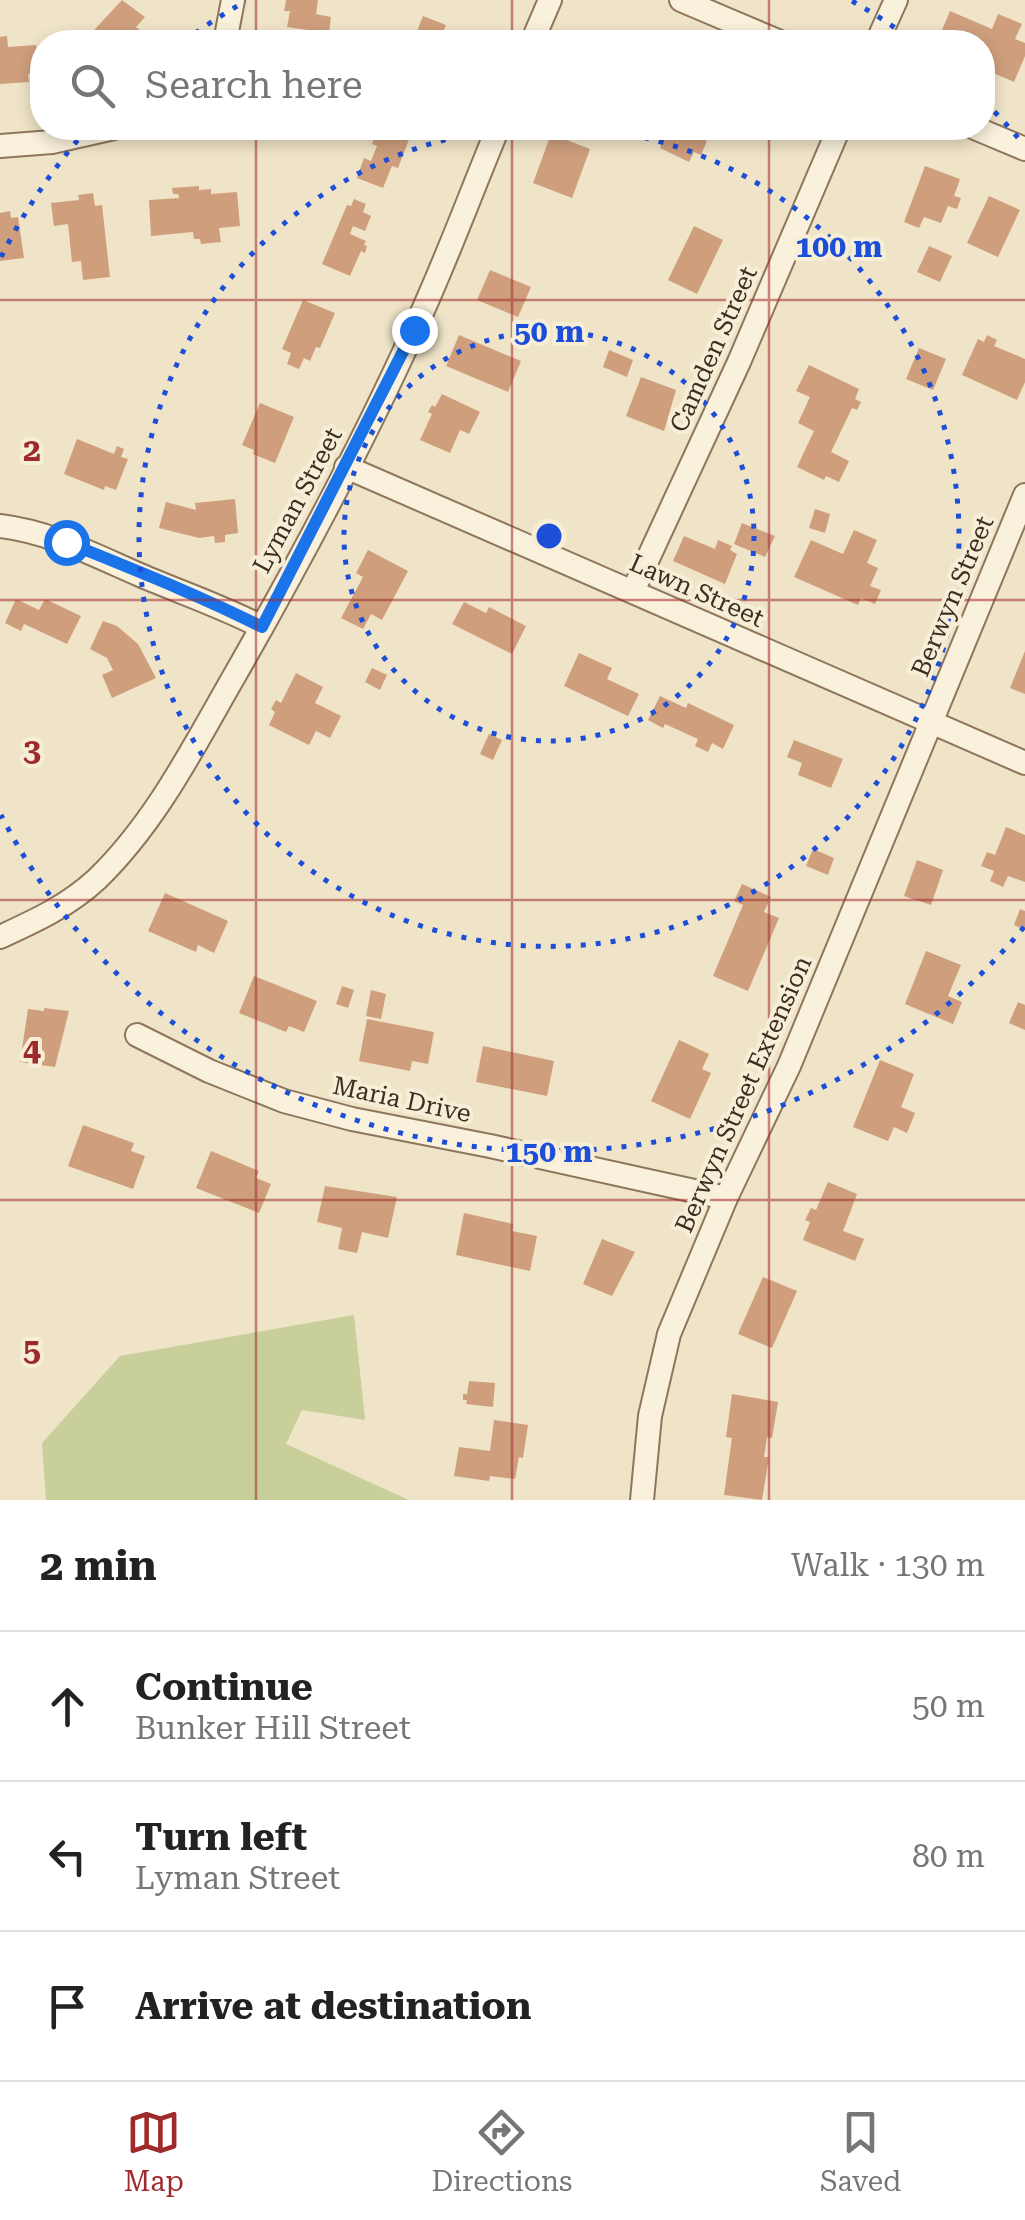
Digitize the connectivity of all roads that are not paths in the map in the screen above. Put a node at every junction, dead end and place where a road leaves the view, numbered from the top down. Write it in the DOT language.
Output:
graph roads {
  1 [pos="233,0"];
  2 [pos="550,0"];
  3 [pos="681,0"];
  4 [pos="896,0"];
  5 [pos="227,30"];
  6 [pos="537,30"];
  7 [pos="752,30"];
  8 [pos="882,30"];
  9 [pos="995,137"];
  10 [pos="61,140"];
  11 [pos="493,140"];
  12 [pos="835,140"];
  13 [pos="0,146"];
  14 [pos="1025,150"];
  15 [pos="346,467"];
  16 [pos="1025,495"];
  17 [pos="0,526"];
  18 [pos="633,590"];
  19 [pos="262,627"];
  20 [pos="930,720"];
  21 [pos="1025,762"];
  22 [pos="0,936"];
  23 [pos="137,1035"];
  24 [pos="726,1198"];
  25 [pos="642,1500"];
  1 -- 5 [label="street"];
  2 -- 6 [label="street"];
  3 -- 7 [label="street"];
  4 -- 8 [label="street"];
  9 -- 14 [label="street"];
  10 -- 13 [label="street"];
  11 -- 15 [label="street, Lyman Street"];
  12 -- 18 [label="street, Camden Street"];
  15 -- 18 [label="street, Lawn Street"];
  15 -- 19 [label="street, Lyman Street"];
  16 -- 20 [label="street, Berwyn Street"];
  17 -- 19 [label="street"];
  18 -- 20 [label="street, Lawn Street"];
  19 -- 22 [label="street, Lyman Street"];
  20 -- 21 [label="street, Lawn Street"];
  20 -- 24 [label="street, Berwyn Street Extension"];
  23 -- 24 [label="street, Maria Drive"];
  24 -- 25 [label="street, Berwyn Street Extension"];
}
